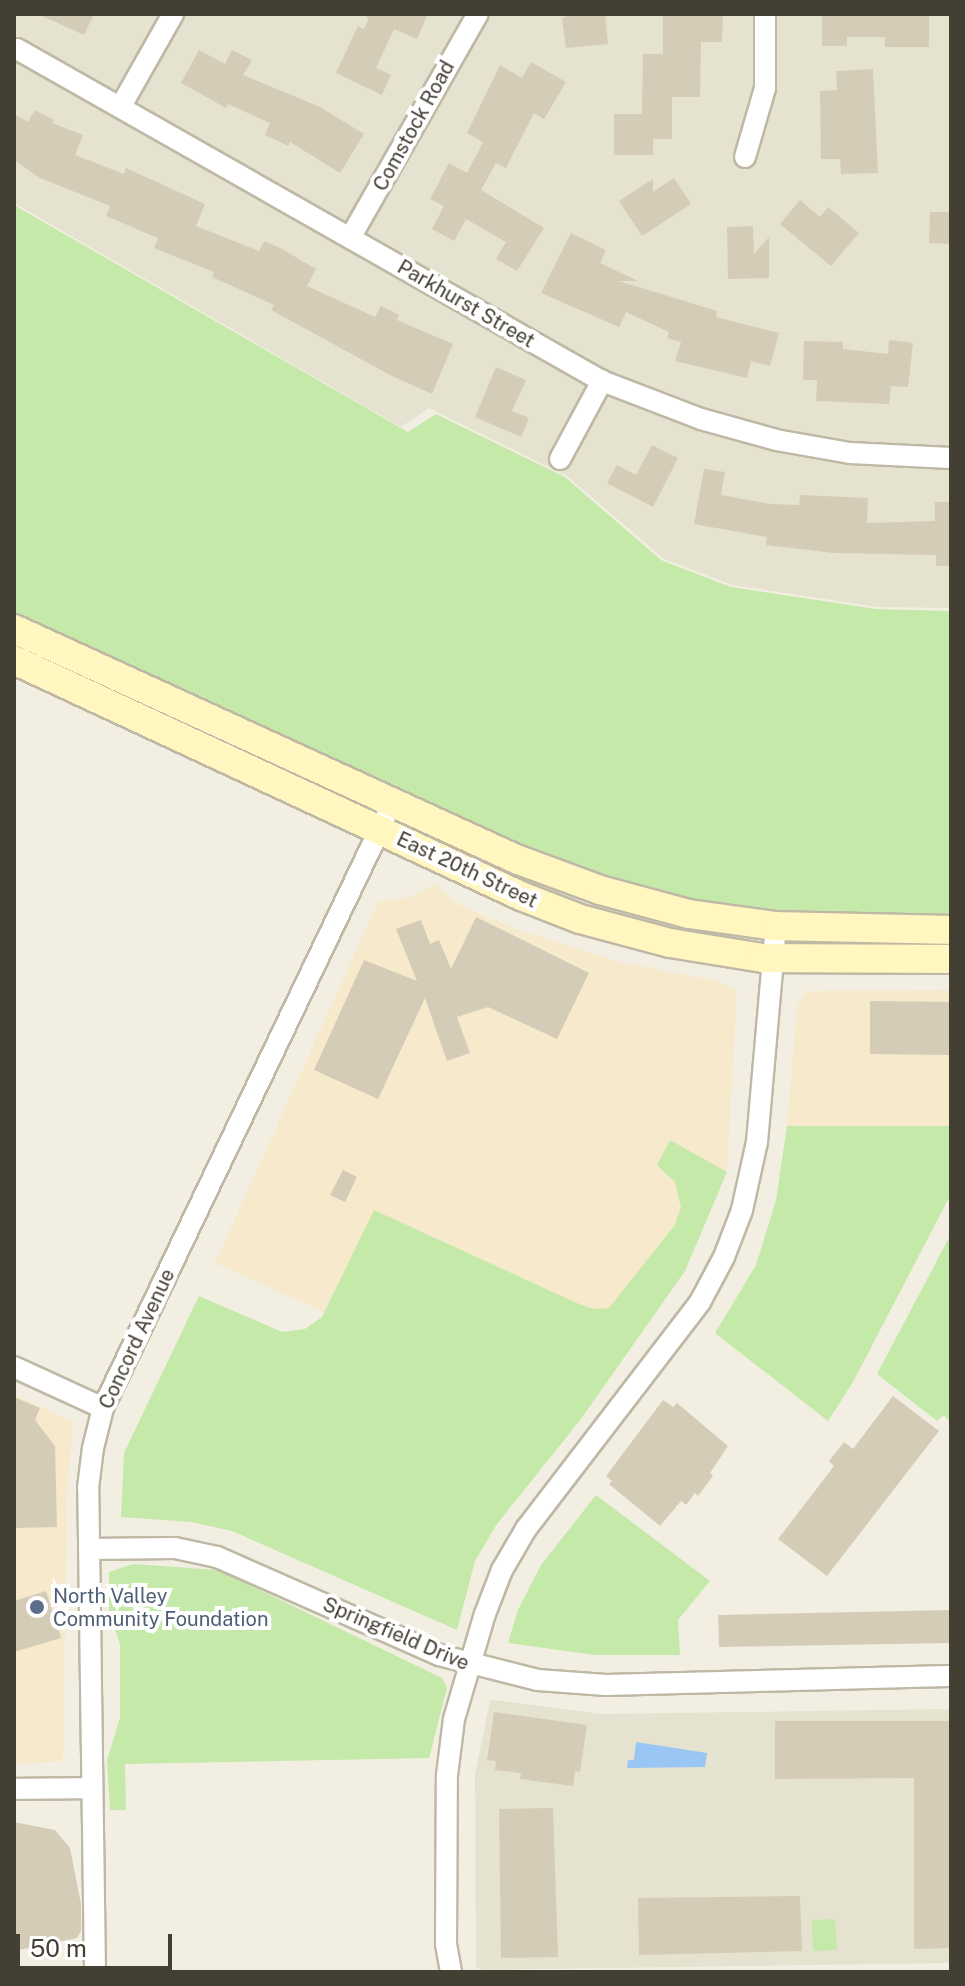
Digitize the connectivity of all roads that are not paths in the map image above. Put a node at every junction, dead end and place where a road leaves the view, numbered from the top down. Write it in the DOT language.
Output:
graph roads {
  1 [pos="173,14"];
  2 [pos="478,14"];
  3 [pos="765,14"];
  4 [pos="17,49"];
  5 [pos="121,106"];
  6 [pos="745,157"];
  7 [pos="350,238"];
  8 [pos="602,381"];
  9 [pos="951,458"];
  10 [pos="560,459"];
  11 [pos="14,629"];
  12 [pos="14,660"];
  13 [pos="392,803"];
  14 [pos="379,829"];
  15 [pos="776,926"];
  16 [pos="951,930"];
  17 [pos="773,958"];
  18 [pos="951,959"];
  19 [pos="14,1367"];
  20 [pos="103,1408"];
  21 [pos="89,1549"];
  22 [pos="470,1665"];
  23 [pos="951,1676"];
  24 [pos="92,1788"];
  25 [pos="14,1789"];
  26 [pos="95,1972"];
  27 [pos="451,1972"];
  1 -- 5 [label="street"];
  2 -- 7 [label="street, Comstock Road"];
  3 -- 6 [label="street"];
  4 -- 5 [label="street, Parkhurst Street"];
  5 -- 7 [label="street, Parkhurst Street"];
  7 -- 8 [label="street, Parkhurst Street"];
  8 -- 9 [label="street, Parkhurst Street"];
  8 -- 10 [label="street"];
  11 -- 13 [label="street, East 20th Street"];
  12 -- 14 [label="street, East 20th Street"];
  13 -- 14 [label="street, Concord Avenue"];
  13 -- 15 [label="street, East 20th Street"];
  14 -- 17 [label="street, East 20th Street"];
  14 -- 20 [label="street, Concord Avenue"];
  15 -- 16 [label="street, East 20th Street"];
  15 -- 17 [label="street"];
  17 -- 18 [label="street, East 20th Street"];
  17 -- 22 [label="street"];
  19 -- 20 [label="street"];
  20 -- 21 [label="street, Concord Avenue"];
  21 -- 22 [label="street, Springfield Drive"];
  21 -- 24 [label="street, Concord Avenue"];
  22 -- 23 [label="street, Springfield Drive"];
  22 -- 27 [label="street"];
  24 -- 25 [label="street"];
  24 -- 26 [label="street, Concord Avenue"];
}
